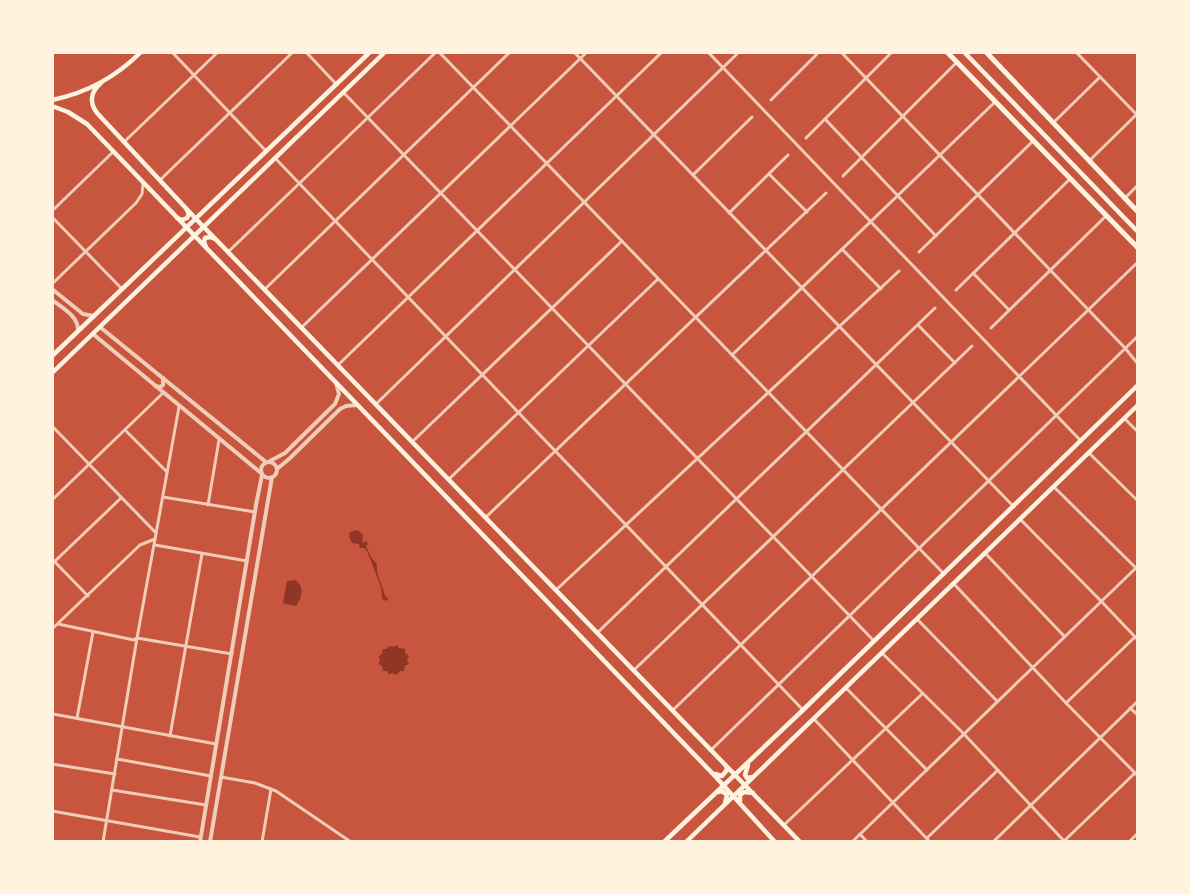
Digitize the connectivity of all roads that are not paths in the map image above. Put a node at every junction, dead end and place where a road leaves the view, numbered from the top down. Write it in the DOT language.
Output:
graph roads {
  1 [pos="141,52"];
  2 [pos="172,52"];
  3 [pos="218,52"];
  4 [pos="293,52"];
  5 [pos="306,52"];
  6 [pos="370,52"];
  7 [pos="384,52"];
  8 [pos="437,52"];
  9 [pos="510,52"];
  10 [pos="574,52"];
  11 [pos="586,52"];
  12 [pos="655,52"];
  13 [pos="662,52"];
  14 [pos="708,52"];
  15 [pos="739,52"];
  16 [pos="819,52"];
  17 [pos="841,52"];
  18 [pos="892,52"];
  19 [pos="947,52"];
  20 [pos="964,52"];
  21 [pos="986,52"];
  22 [pos="1076,52"];
  23 [pos="658,56"];
  24 [pos="580,58"];
  25 [pos="957,62"];
  26 [pos="723,68"];
  27 [pos="194,75"];
  28 [pos="1100,77"];
  29 [pos="865,79"];
  30 [pos="101,83"];
  31 [pos="337,85"];
  32 [pos="473,88"];
  33 [pos="343,92"];
  34 [pos="617,96"];
  35 [pos="52,100"];
  36 [pos="771,100"];
  37 [pos="995,102"];
  38 [pos="52,106"];
  39 [pos="230,113"];
  40 [pos="903,116"];
  41 [pos="1137,116"];
  42 [pos="368,118"];
  43 [pos="752,118"];
  44 [pos="825,119"];
  45 [pos="1052,124"];
  46 [pos="510,126"];
  47 [pos="654,135"];
  48 [pos="806,138"];
  49 [pos="1034,141"];
  50 [pos="124,142"];
  51 [pos="113,152"];
  52 [pos="267,152"];
  53 [pos="404,155"];
  54 [pos="788,155"];
  55 [pos="940,155"];
  56 [pos="275,158"];
  57 [pos="862,158"];
  58 [pos="1088,161"];
  59 [pos="547,164"];
  60 [pos="769,174"];
  61 [pos="693,175"];
  62 [pos="843,176"];
  63 [pos="1070,178"];
  64 [pos="160,180"];
  65 [pos="299,183"];
  66 [pos="143,184"];
  67 [pos="1138,185"];
  68 [pos="441,193"];
  69 [pos="826,193"];
  70 [pos="978,195"];
  71 [pos="898,196"];
  72 [pos="1124,198"];
  73 [pos="584,202"];
  74 [pos="184,206"];
  75 [pos="206,209"];
  76 [pos="52,211"];
  77 [pos="807,212"];
  78 [pos="1138,212"];
  79 [pos="729,213"];
  80 [pos="174,216"];
  81 [pos="1107,216"];
  82 [pos="52,217"];
  83 [pos="214,217"];
  84 [pos="196,219"];
  85 [pos="336,221"];
  86 [pos="870,222"];
  87 [pos="204,227"];
  88 [pos="186,228"];
  89 [pos="477,231"];
  90 [pos="1138,232"];
  91 [pos="1015,233"];
  92 [pos="936,236"];
  93 [pos="176,237"];
  94 [pos="194,237"];
  95 [pos="216,239"];
  96 [pos="622,241"];
  97 [pos="185,246"];
  98 [pos="1138,248"];
  99 [pos="206,249"];
  100 [pos="842,249"];
  101 [pos="766,251"];
  102 [pos="86,252"];
  103 [pos="228,252"];
  104 [pos="919,252"];
  105 [pos="372,259"];
  106 [pos="1138,262"];
  107 [pos="515,270"];
  108 [pos="1050,270"];
  109 [pos="899,271"];
  110 [pos="973,273"];
  111 [pos="658,279"];
  112 [pos="52,284"];
  113 [pos="802,288"];
  114 [pos="881,289"];
  115 [pos="52,290"];
  116 [pos="122,290"];
  117 [pos="265,290"];
  118 [pos="956,290"];
  119 [pos="408,297"];
  120 [pos="52,300"];
  121 [pos="70,303"];
  122 [pos="552,308"];
  123 [pos="935,308"];
  124 [pos="64,309"];
  125 [pos="78,310"];
  126 [pos="1009,310"];
  127 [pos="1088,310"];
  128 [pos="73,316"];
  129 [pos="94,316"];
  130 [pos="696,318"];
  131 [pos="918,325"];
  132 [pos="100,327"];
  133 [pos="302,327"];
  134 [pos="840,327"];
  135 [pos="991,328"];
  136 [pos="78,332"];
  137 [pos="93,334"];
  138 [pos="446,336"];
  139 [pos="1138,336"];
  140 [pos="588,346"];
  141 [pos="972,346"];
  142 [pos="1125,348"];
  143 [pos="732,355"];
  144 [pos="52,356"];
  145 [pos="954,363"];
  146 [pos="1138,364"];
  147 [pos="338,365"];
  148 [pos="876,365"];
  149 [pos="52,373"];
  150 [pos="482,374"];
  151 [pos="1019,376"];
  152 [pos="162,377"];
  153 [pos="336,383"];
  154 [pos="170,384"];
  155 [pos="626,384"];
  156 [pos="1138,385"];
  157 [pos="155,386"];
  158 [pos="768,393"];
  159 [pos="164,394"];
  160 [pos="913,403"];
  161 [pos="335,404"];
  162 [pos="376,404"];
  163 [pos="357,405"];
  164 [pos="1138,405"];
  165 [pos="179,407"];
  166 [pos="340,409"];
  167 [pos="518,412"];
  168 [pos="1056,415"];
  169 [pos="1125,419"];
  170 [pos="52,426"];
  171 [pos="125,430"];
  172 [pos="806,432"];
  173 [pos="1138,432"];
  174 [pos="219,440"];
  175 [pos="1081,441"];
  176 [pos="412,442"];
  177 [pos="951,442"];
  178 [pos="555,451"];
  179 [pos="1089,453"];
  180 [pos="698,459"];
  181 [pos="268,462"];
  182 [pos="90,465"];
  183 [pos="277,469"];
  184 [pos="843,470"];
  185 [pos="167,472"];
  186 [pos="262,474"];
  187 [pos="272,478"];
  188 [pos="449,479"];
  189 [pos="988,481"];
  190 [pos="1054,487"];
  191 [pos="54,497"];
  192 [pos="121,498"];
  193 [pos="163,498"];
  194 [pos="736,499"];
  195 [pos="1138,501"];
  196 [pos="208,505"];
  197 [pos="1014,507"];
  198 [pos="881,509"];
  199 [pos="255,512"];
  200 [pos="486,517"];
  201 [pos="1020,519"];
  202 [pos="626,525"];
  203 [pos="156,533"];
  204 [pos="773,537"];
  205 [pos="155,539"];
  206 [pos="155,545"];
  207 [pos="919,548"];
  208 [pos="985,553"];
  209 [pos="202,554"];
  210 [pos="247,561"];
  211 [pos="53,562"];
  212 [pos="666,567"];
  213 [pos="1136,568"];
  214 [pos="944,574"];
  215 [pos="811,576"];
  216 [pos="954,584"];
  217 [pos="556,590"];
  218 [pos="88,596"];
  219 [pos="1101,600"];
  220 [pos="702,605"];
  221 [pos="849,616"];
  222 [pos="917,619"];
  223 [pos="58,624"];
  224 [pos="52,629"];
  225 [pos="93,632"];
  226 [pos="597,632"];
  227 [pos="1064,636"];
  228 [pos="137,638"];
  229 [pos="1136,639"];
  230 [pos="874,642"];
  231 [pos="186,645"];
  232 [pos="740,645"];
  233 [pos="882,653"];
  234 [pos="232,654"];
  235 [pos="1032,668"];
  236 [pos="634,670"];
  237 [pos="778,684"];
  238 [pos="846,688"];
  239 [pos="922,694"];
  240 [pos="996,701"];
  241 [pos="1138,701"];
  242 [pos="1066,703"];
  243 [pos="1130,708"];
  244 [pos="673,710"];
  245 [pos="803,710"];
  246 [pos="53,714"];
  247 [pos="1138,715"];
  248 [pos="77,718"];
  249 [pos="814,719"];
  250 [pos="123,727"];
  251 [pos="887,728"];
  252 [pos="964,734"];
  253 [pos="170,736"];
  254 [pos="1100,738"];
  255 [pos="216,744"];
  256 [pos="711,750"];
  257 [pos="117,759"];
  258 [pos="853,760"];
  259 [pos="750,762"];
  260 [pos="52,764"];
  261 [pos="726,765"];
  262 [pos="927,770"];
  263 [pos="998,770"];
  264 [pos="115,774"];
  265 [pos="714,774"];
  266 [pos="735,775"];
  267 [pos="756,775"];
  268 [pos="1136,775"];
  269 [pos="211,776"];
  270 [pos="221,777"];
  271 [pos="724,785"];
  272 [pos="745,786"];
  273 [pos="271,789"];
  274 [pos="112,790"];
  275 [pos="715,793"];
  276 [pos="754,794"];
  277 [pos="734,796"];
  278 [pos="893,802"];
  279 [pos="741,804"];
  280 [pos="206,805"];
  281 [pos="722,806"];
  282 [pos="1031,806"];
  283 [pos="52,811"];
  284 [pos="106,822"];
  285 [pos="785,824"];
  286 [pos="1138,833"];
  287 [pos="860,834"];
  288 [pos="200,840"];
  289 [pos="210,840"];
  290 [pos="928,840"];
  291 [pos="262,841"];
  292 [pos="773,841"];
  293 [pos="994,841"];
  294 [pos="1064,841"];
  295 [pos="103,842"];
  296 [pos="352,842"];
  297 [pos="664,842"];
  298 [pos="686,842"];
  299 [pos="800,842"];
  300 [pos="852,842"];
  301 [pos="867,842"];
  302 [pos="1129,842"];
  1 -- 30 [label="main road"];
  2 -- 27 [label="street"];
  3 -- 27 [label="street"];
  4 -- 39 [label="street"];
  5 -- 31 [label="street"];
  6 -- 31 [label="main road"];
  7 -- 33 [label="main road"];
  8 -- 32 [label="street"];
  8 -- 42 [label="street"];
  9 -- 32 [label="street"];
  10 -- 24 [label="street"];
  11 -- 24 [label="street"];
  12 -- 23 [label="street"];
  13 -- 23 [label="street"];
  14 -- 26 [label="street"];
  15 -- 26 [label="street"];
  16 -- 36 [label="street"];
  17 -- 29 [label="street"];
  18 -- 29 [label="street"];
  19 -- 25 [label="main road"];
  20 -- 90 [label="main road"];
  21 -- 45 [label="main road"];
  22 -- 28 [label="street"];
  23 -- 34 [label="street"];
  24 -- 34 [label="street"];
  24 -- 46 [label="street"];
  25 -- 37 [label="main road"];
  25 -- 40 [label="street"];
  26 -- 47 [label="street"];
  26 -- 86 [label="street"];
  27 -- 39 [label="street"];
  27 -- 50 [label="street"];
  28 -- 41 [label="street"];
  28 -- 45 [label="street"];
  29 -- 40 [label="street"];
  29 -- 44 [label="street"];
  30 -- 35 [label="main road"];
  30 -- 50 [label="main road"];
  31 -- 52 [label="main road"];
  32 -- 46 [label="street"];
  32 -- 53 [label="street"];
  33 -- 42 [label="street"];
  33 -- 56 [label="main road"];
  34 -- 47 [label="street"];
  34 -- 59 [label="street"];
  37 -- 49 [label="main road"];
  37 -- 55 [label="street"];
  38 -- 51 [label="main road"];
  39 -- 52 [label="street"];
  39 -- 64 [label="street"];
  40 -- 55 [label="street"];
  40 -- 57 [label="street"];
  41 -- 58 [label="street"];
  42 -- 53 [label="street"];
  42 -- 65 [label="street"];
  43 -- 61 [label="street"];
  44 -- 48 [label="street"];
  44 -- 57 [label="street"];
  45 -- 58 [label="main road"];
  46 -- 59 [label="street"];
  46 -- 68 [label="street"];
  47 -- 61 [label="street"];
  47 -- 73 [label="street"];
  49 -- 63 [label="main road"];
  49 -- 70 [label="street"];
  50 -- 64 [label="main road"];
  51 -- 66 [label="main road"];
  51 -- 76 [label="street"];
  52 -- 75 [label="main road"];
  53 -- 68 [label="street"];
  53 -- 85 [label="street"];
  54 -- 60 [label="street"];
  55 -- 70 [label="street"];
  55 -- 71 [label="street"];
  56 -- 65 [label="street"];
  56 -- 83 [label="main road"];
  57 -- 62 [label="street"];
  57 -- 71 [label="street"];
  58 -- 72 [label="main road"];
  59 -- 73 [label="street"];
  59 -- 89 [label="street"];
  60 -- 77 [label="street"];
  60 -- 79 [label="street"];
  61 -- 79 [label="street"];
  63 -- 81 [label="main road"];
  63 -- 91 [label="street"];
  64 -- 74 [label="main road"];
  65 -- 85 [label="street"];
  65 -- 103 [label="street"];
  66 -- 80 [label="main road"];
  66 -- 102 [label="street"];
  67 -- 72 [label="street"];
  68 -- 89 [label="street"];
  68 -- 105 [label="street"];
  69 -- 77 [label="street"];
  70 -- 91 [label="street"];
  70 -- 92 [label="street"];
  71 -- 86 [label="street"];
  71 -- 92 [label="street"];
  72 -- 78 [label="main road"];
  73 -- 96 [label="street"];
  73 -- 107 [label="street"];
  74 -- 80 [label="main road"];
  74 -- 84 [label="main road"];
  75 -- 83 [label="main road"];
  75 -- 84 [label="main road"];
  77 -- 101 [label="street"];
  79 -- 101 [label="street"];
  80 -- 88 [label="main road"];
  81 -- 98 [label="main road"];
  81 -- 108 [label="street"];
  82 -- 102 [label="street"];
  83 -- 87 [label="main road"];
  84 -- 87 [label="main road"];
  84 -- 88 [label="main road"];
  85 -- 105 [label="street"];
  85 -- 117 [label="street"];
  86 -- 100 [label="street"];
  86 -- 151 [label="street"];
  87 -- 94 [label="main road"];
  87 -- 95 [label="main road"];
  88 -- 93 [label="main road"];
  88 -- 94 [label="main road"];
  89 -- 107 [label="street"];
  89 -- 119 [label="street"];
  91 -- 108 [label="street"];
  91 -- 110 [label="street"];
  92 -- 104 [label="street"];
  93 -- 97 [label="main road"];
  93 -- 116 [label="main road"];
  94 -- 97 [label="main road"];
  94 -- 99 [label="main road"];
  95 -- 99 [label="main road"];
  95 -- 103 [label="main road"];
  96 -- 111 [label="street"];
  96 -- 122 [label="street"];
  97 -- 132 [label="main road"];
  99 -- 153 [label="main road"];
  100 -- 113 [label="street"];
  100 -- 114 [label="street"];
  101 -- 113 [label="street"];
  101 -- 130 [label="street"];
  102 -- 112 [label="street"];
  102 -- 116 [label="street"];
  103 -- 117 [label="main road"];
  105 -- 119 [label="street"];
  105 -- 133 [label="street"];
  106 -- 127 [label="street"];
  107 -- 122 [label="street"];
  107 -- 138 [label="street"];
  108 -- 126 [label="street"];
  108 -- 127 [label="street"];
  109 -- 114 [label="street"];
  110 -- 118 [label="street"];
  110 -- 126 [label="street"];
  111 -- 130 [label="street"];
  111 -- 140 [label="street"];
  113 -- 134 [label="street"];
  113 -- 143 [label="street"];
  114 -- 134 [label="street"];
  115 -- 121 [label="street"];
  116 -- 129 [label="main road"];
  117 -- 133 [label="main road"];
  119 -- 138 [label="street"];
  119 -- 147 [label="street"];
  120 -- 124 [label="street"];
  121 -- 124 [label="street"];
  121 -- 125 [label="street"];
  122 -- 140 [label="street"];
  122 -- 150 [label="street"];
  123 -- 131 [label="street"];
  124 -- 128 [label="street"];
  125 -- 128 [label="street"];
  125 -- 129 [label="street"];
  126 -- 135 [label="street"];
  127 -- 142 [label="street"];
  127 -- 151 [label="street"];
  128 -- 136 [label="street"];
  129 -- 136 [label="main road"];
  130 -- 143 [label="street"];
  130 -- 155 [label="street"];
  131 -- 145 [label="street"];
  131 -- 148 [label="street"];
  132 -- 137 [label="main road"];
  132 -- 152 [label="street"];
  133 -- 147 [label="main road"];
  134 -- 148 [label="street"];
  134 -- 158 [label="street"];
  136 -- 144 [label="main road"];
  137 -- 149 [label="main road"];
  137 -- 157 [label="street"];
  138 -- 150 [label="street"];
  138 -- 162 [label="street"];
  139 -- 142 [label="street"];
  140 -- 155 [label="street"];
  140 -- 167 [label="street"];
  141 -- 145 [label="street"];
  142 -- 146 [label="street"];
  142 -- 168 [label="street"];
  143 -- 158 [label="street"];
  145 -- 160 [label="street"];
  147 -- 162 [label="main road"];
  148 -- 160 [label="street"];
  148 -- 172 [label="street"];
  150 -- 167 [label="street"];
  150 -- 176 [label="street"];
  151 -- 168 [label="street"];
  151 -- 177 [label="street"];
  152 -- 154 [label="street"];
  152 -- 157 [label="street"];
  153 -- 161 [label="street"];
  153 -- 163 [label="main road"];
  154 -- 159 [label="street"];
  154 -- 181 [label="street"];
  155 -- 178 [label="street"];
  155 -- 180 [label="street"];
  156 -- 175 [label="main road"];
  157 -- 159 [label="street"];
  158 -- 172 [label="street"];
  158 -- 180 [label="street"];
  159 -- 165 [label="street"];
  159 -- 171 [label="street"];
  160 -- 177 [label="street"];
  160 -- 184 [label="street"];
  161 -- 166 [label="street"];
  161 -- 181 [label="street"];
  162 -- 176 [label="main road"];
  163 -- 166 [label="street"];
  163 -- 265 [label="main road"];
  164 -- 169 [label="main road"];
  165 -- 174 [label="street"];
  165 -- 185 [label="street"];
  166 -- 183 [label="street"];
  167 -- 178 [label="street"];
  167 -- 188 [label="street"];
  168 -- 175 [label="street"];
  168 -- 189 [label="street"];
  169 -- 173 [label="street"];
  169 -- 179 [label="main road"];
  170 -- 182 [label="street"];
  171 -- 182 [label="street"];
  171 -- 185 [label="street"];
  172 -- 184 [label="street"];
  172 -- 194 [label="street"];
  174 -- 186 [label="street"];
  174 -- 196 [label="street"];
  175 -- 197 [label="main road"];
  176 -- 188 [label="main road"];
  177 -- 189 [label="street"];
  177 -- 198 [label="street"];
  178 -- 200 [label="street"];
  178 -- 202 [label="street"];
  179 -- 190 [label="main road"];
  179 -- 195 [label="street"];
  180 -- 194 [label="street"];
  180 -- 202 [label="street"];
  181 -- 183 [label="street"];
  181 -- 186 [label="street"];
  182 -- 191 [label="street"];
  182 -- 192 [label="street"];
  183 -- 187 [label="street"];
  184 -- 198 [label="street"];
  184 -- 204 [label="street"];
  185 -- 193 [label="street"];
  186 -- 187 [label="street"];
  186 -- 199 [label="street"];
  187 -- 270 [label="street"];
  188 -- 200 [label="main road"];
  189 -- 197 [label="street"];
  189 -- 207 [label="street"];
  190 -- 201 [label="main road"];
  190 -- 213 [label="street"];
  192 -- 203 [label="street"];
  192 -- 211 [label="street"];
  193 -- 196 [label="street"];
  193 -- 203 [label="street"];
  194 -- 204 [label="street"];
  194 -- 212 [label="street"];
  196 -- 199 [label="street"];
  197 -- 214 [label="main road"];
  198 -- 207 [label="street"];
  198 -- 215 [label="street"];
  199 -- 210 [label="street"];
  200 -- 217 [label="main road"];
  201 -- 208 [label="main road"];
  201 -- 219 [label="street"];
  202 -- 212 [label="street"];
  202 -- 217 [label="street"];
  203 -- 205 [label="street"];
  204 -- 215 [label="street"];
  204 -- 220 [label="street"];
  205 -- 206 [label="street"];
  205 -- 218 [label="street"];
  206 -- 209 [label="street"];
  206 -- 228 [label="street"];
  207 -- 214 [label="street"];
  207 -- 221 [label="street"];
  208 -- 216 [label="main road"];
  208 -- 227 [label="street"];
  209 -- 210 [label="street"];
  209 -- 231 [label="street"];
  210 -- 234 [label="street"];
  211 -- 218 [label="street"];
  212 -- 220 [label="street"];
  212 -- 226 [label="street"];
  213 -- 219 [label="street"];
  214 -- 230 [label="main road"];
  215 -- 221 [label="street"];
  215 -- 232 [label="street"];
  216 -- 222 [label="main road"];
  216 -- 235 [label="street"];
  217 -- 226 [label="main road"];
  218 -- 223 [label="street"];
  219 -- 227 [label="street"];
  219 -- 229 [label="street"];
  220 -- 232 [label="street"];
  220 -- 236 [label="street"];
  221 -- 230 [label="street"];
  221 -- 237 [label="street"];
  222 -- 233 [label="main road"];
  222 -- 240 [label="street"];
  223 -- 224 [label="street"];
  223 -- 225 [label="street"];
  225 -- 228 [label="street"];
  225 -- 248 [label="street"];
  226 -- 236 [label="main road"];
  227 -- 235 [label="street"];
  228 -- 231 [label="street"];
  228 -- 250 [label="street"];
  229 -- 242 [label="street"];
  230 -- 245 [label="main road"];
  231 -- 234 [label="street"];
  231 -- 253 [label="street"];
  232 -- 237 [label="street"];
  232 -- 244 [label="street"];
  233 -- 238 [label="main road"];
  233 -- 239 [label="street"];
  234 -- 255 [label="street"];
  235 -- 240 [label="street"];
  235 -- 242 [label="street"];
  236 -- 244 [label="main road"];
  237 -- 245 [label="street"];
  237 -- 256 [label="street"];
  238 -- 249 [label="main road"];
  238 -- 251 [label="street"];
  239 -- 251 [label="street"];
  239 -- 252 [label="street"];
  240 -- 252 [label="street"];
  241 -- 243 [label="street"];
  242 -- 254 [label="street"];
  243 -- 247 [label="street"];
  243 -- 254 [label="street"];
  244 -- 256 [label="main road"];
  245 -- 259 [label="main road"];
  246 -- 248 [label="street"];
  248 -- 250 [label="street"];
  249 -- 258 [label="street"];
  249 -- 267 [label="main road"];
  250 -- 253 [label="street"];
  250 -- 257 [label="street"];
  251 -- 258 [label="street"];
  251 -- 262 [label="street"];
  252 -- 262 [label="street"];
  252 -- 263 [label="street"];
  253 -- 255 [label="street"];
  254 -- 268 [label="street"];
  254 -- 282 [label="street"];
  255 -- 269 [label="street"];
  256 -- 261 [label="main road"];
  257 -- 264 [label="street"];
  257 -- 269 [label="street"];
  258 -- 278 [label="street"];
  258 -- 285 [label="street"];
  259 -- 266 [label="main road"];
  259 -- 267 [label="main road"];
  260 -- 264 [label="street"];
  261 -- 265 [label="main road"];
  261 -- 266 [label="main road"];
  262 -- 278 [label="street"];
  263 -- 282 [label="street"];
  263 -- 290 [label="street"];
  264 -- 274 [label="street"];
  265 -- 271 [label="main road"];
  266 -- 271 [label="main road"];
  266 -- 272 [label="main road"];
  267 -- 272 [label="main road"];
  268 -- 294 [label="street"];
  269 -- 280 [label="street"];
  270 -- 273 [label="street"];
  270 -- 289 [label="street"];
  271 -- 275 [label="main road"];
  271 -- 277 [label="main road"];
  272 -- 276 [label="main road"];
  272 -- 277 [label="main road"];
  273 -- 291 [label="street"];
  273 -- 296 [label="street"];
  274 -- 280 [label="street"];
  274 -- 284 [label="street"];
  275 -- 281 [label="main road"];
  275 -- 297 [label="main road"];
  276 -- 279 [label="main road"];
  276 -- 285 [label="main road"];
  277 -- 279 [label="main road"];
  277 -- 281 [label="main road"];
  278 -- 287 [label="street"];
  278 -- 290 [label="street"];
  279 -- 292 [label="main road"];
  280 -- 288 [label="street"];
  281 -- 298 [label="main road"];
  282 -- 293 [label="street"];
  282 -- 294 [label="street"];
  283 -- 284 [label="street"];
  284 -- 288 [label="street"];
  284 -- 295 [label="street"];
  285 -- 299 [label="main road"];
  286 -- 302 [label="street"];
  287 -- 300 [label="street"];
  287 -- 301 [label="street"];
  288 -- 289 [label="street"];
}
